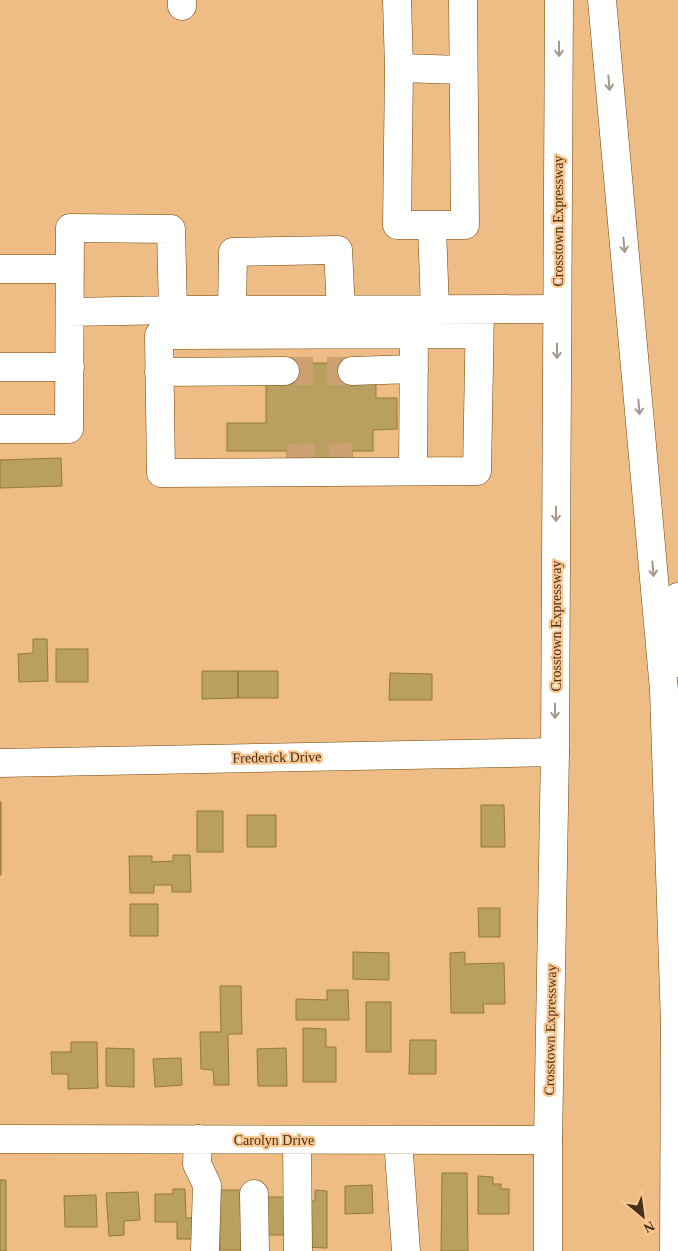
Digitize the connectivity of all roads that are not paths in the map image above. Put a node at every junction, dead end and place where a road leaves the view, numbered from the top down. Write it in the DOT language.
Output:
graph roads {
  1 [pos="397,0"];
  2 [pos="463,0"];
  3 [pos="559,0"];
  4 [pos="602,0"];
  5 [pos="399,68"];
  6 [pos="463,70"];
  7 [pos="432,226"];
  8 [pos="0,269"];
  9 [pos="70,269"];
  10 [pos="557,309"];
  11 [pos="172,310"];
  12 [pos="232,310"];
  13 [pos="341,310"];
  14 [pos="435,310"];
  15 [pos="71,312"];
  16 [pos="480,322"];
  17 [pos="414,334"];
  18 [pos="0,367"];
  19 [pos="70,367"];
  20 [pos="414,369"];
  21 [pos="285,370"];
  22 [pos="352,370"];
  23 [pos="160,372"];
  24 [pos="0,429"];
  25 [pos="352,456"];
  26 [pos="161,458"];
  27 [pos="287,458"];
  28 [pos="413,464"];
  29 [pos="678,597"];
  30 [pos="555,752"];
  31 [pos="0,763"];
  32 [pos="675,1025"];
  33 [pos="0,1139"];
  34 [pos="198,1140"];
  35 [pos="297,1140"];
  36 [pos="398,1140"];
  37 [pos="548,1140"];
  38 [pos="254,1194"];
  39 [pos="205,1251"];
  40 [pos="255,1251"];
  41 [pos="298,1251"];
  42 [pos="406,1251"];
  43 [pos="548,1251"];
  44 [pos="674,1251"];
  1 -- 5 [label="main road"];
  2 -- 6 [label="main road"];
  3 -- 10 [label="main road, Crosstown Expressway, one-way"];
  4 -- 32 [label="main road, one-way"];
  5 -- 6 [label="main road"];
  5 -- 7 [label="main road"];
  6 -- 7 [label="main road"];
  7 -- 14 [label="main road"];
  8 -- 9 [label="main road"];
  9 -- 11 [label="main road"];
  9 -- 15 [label="main road"];
  10 -- 16 [label="main road"];
  10 -- 30 [label="main road, Crosstown Expressway, one-way"];
  11 -- 12 [label="main road"];
  11 -- 15 [label="main road"];
  12 -- 13 [label="main road"];
  12 -- 13 [label="main road"];
  13 -- 14 [label="main road"];
  14 -- 16 [label="main road"];
  15 -- 19 [label="main road"];
  16 -- 17 [label="main road"];
  16 -- 28 [label="main road"];
  17 -- 20 [label="main road"];
  17 -- 23 [label="main road"];
  18 -- 19 [label="main road"];
  19 -- 24 [label="main road"];
  20 -- 22 [label="main road"];
  20 -- 28 [label="main road"];
  21 -- 23 [label="main road"];
  23 -- 26 [label="main road"];
  25 -- 28 [label="main road"];
  26 -- 27 [label="main road"];
  26 -- 28 [label="main road"];
  29 -- 32 [label="main road"];
  30 -- 31 [label="main road, Frederick Drive"];
  30 -- 37 [label="main road, Crosstown Expressway"];
  32 -- 44 [label="main road"];
  33 -- 34 [label="main road, Carolyn Drive"];
  34 -- 35 [label="main road, Carolyn Drive"];
  34 -- 39 [label="main road"];
  35 -- 36 [label="main road, Carolyn Drive"];
  35 -- 41 [label="main road"];
  36 -- 37 [label="main road, Carolyn Drive"];
  36 -- 42 [label="main road"];
  37 -- 43 [label="main road, Crosstown Expressway"];
  38 -- 40 [label="main road"];
}
